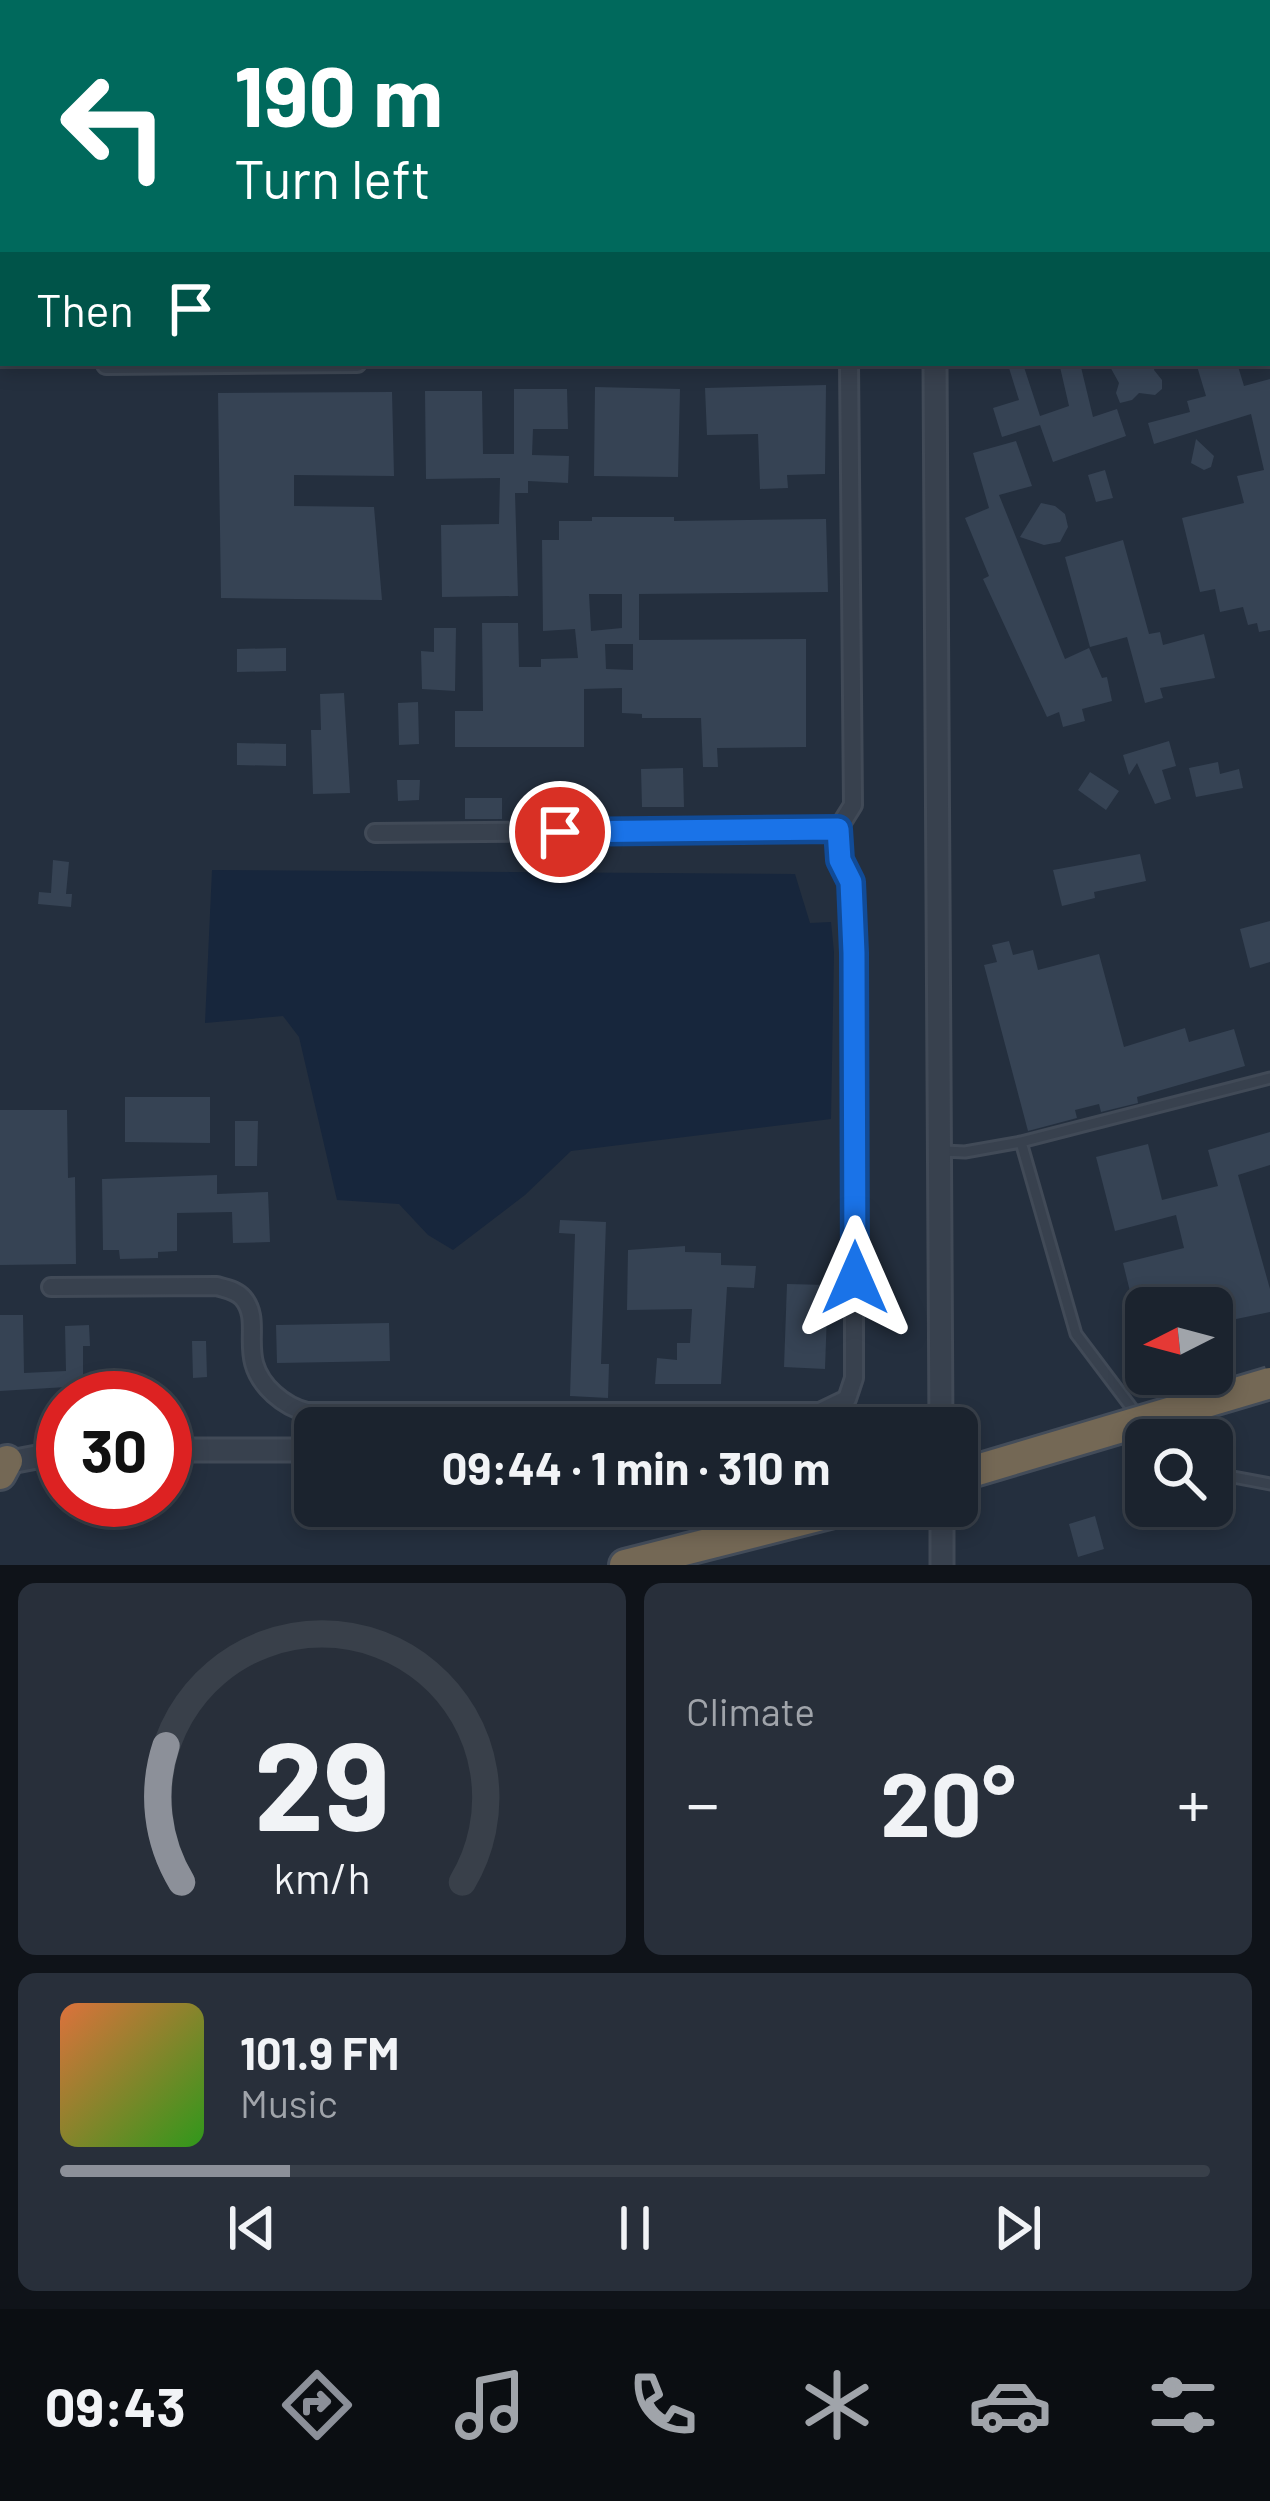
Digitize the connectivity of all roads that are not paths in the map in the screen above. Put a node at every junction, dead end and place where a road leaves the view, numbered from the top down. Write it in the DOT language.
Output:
graph roads {
  1 [pos="849,366"];
  2 [pos="935,366"];
  3 [pos="838,829"];
  4 [pos="376,833"];
  5 [pos="1270,1078"];
  6 [pos="1021,1142"];
  7 [pos="937,1150"];
  8 [pos="50,1287"];
  9 [pos="1270,1383"];
  10 [pos="941,1407"];
  11 [pos="1140,1419"];
  12 [pos="192,1450"];
  13 [pos="294,1450"];
  14 [pos="36,1459"];
  15 [pos="2,1467"];
  16 [pos="978,1470"];
  17 [pos="1233,1477"];
  18 [pos="1270,1484"];
  19 [pos="782,1527"];
  20 [pos="791,1527"];
  21 [pos="942,1527"];
  22 [pos="636,1562"];
  23 [pos="608,1565"];
  24 [pos="681,1565"];
  25 [pos="942,1565"];
  1 -- 3 [label="street"];
  2 -- 7 [label="street"];
  3 -- 4 [label="street"];
  3 -- 8 [label="street"];
  5 -- 6 [label="lane"];
  6 -- 7 [label="lane"];
  6 -- 11 [label="lane"];
  7 -- 10 [label="street"];
  9 -- 16 [label="highway, bridge"];
  12 -- 13 [label="street"];
  14 -- 15 [label="street"];
  17 -- 18 [label="lane"];
  19 -- 22 [label="highway"];
  20 -- 24 [label="highway"];
  21 -- 25 [label="street"];
  22 -- 23 [label="highway"];
}
